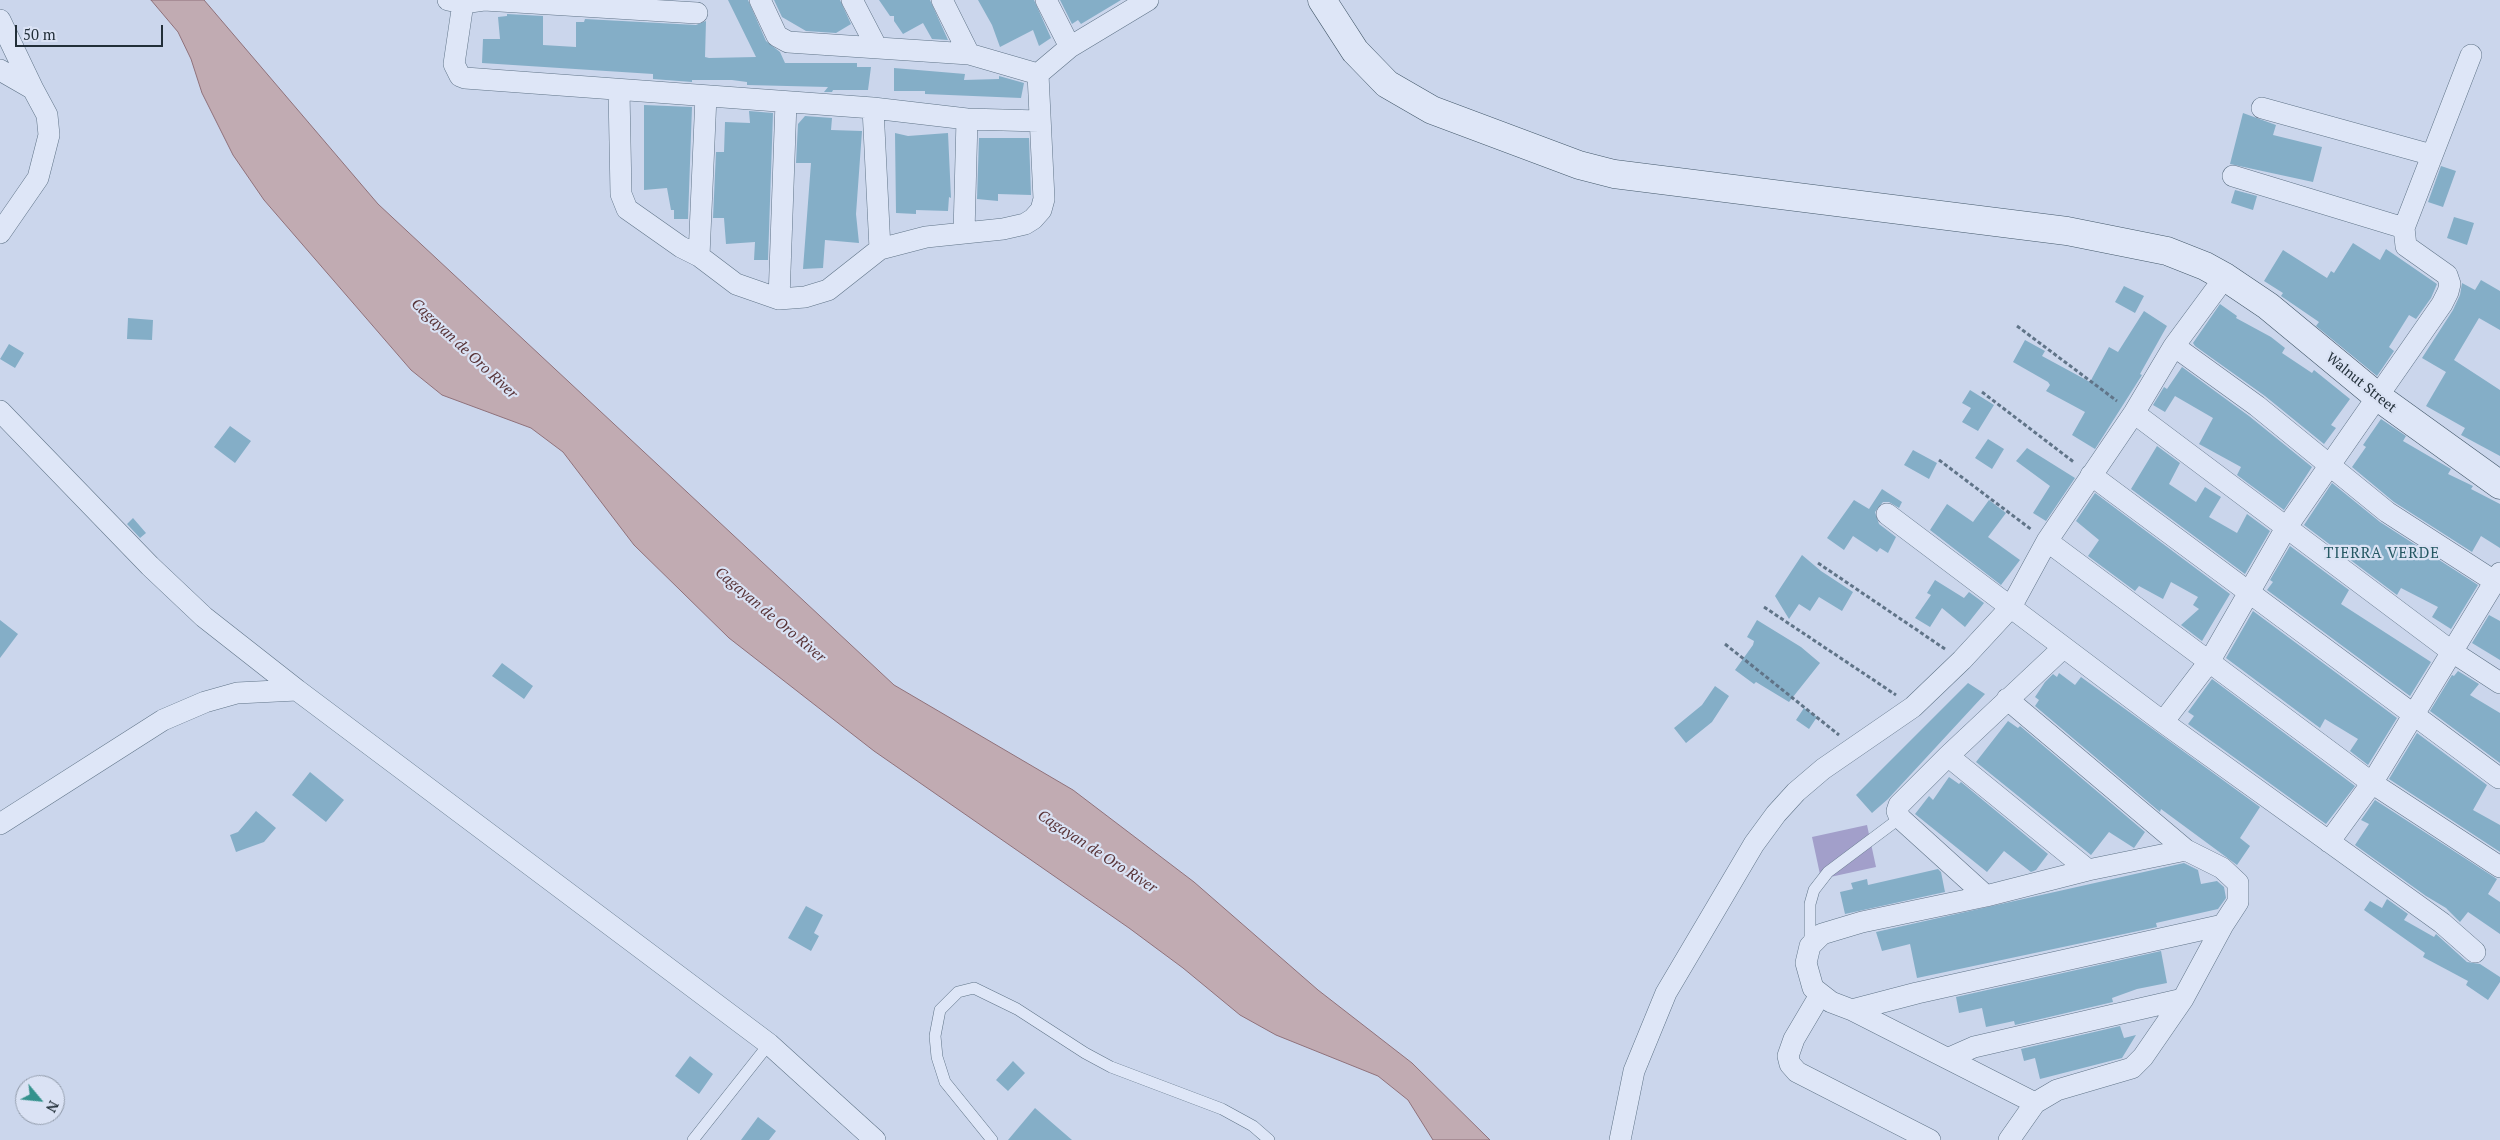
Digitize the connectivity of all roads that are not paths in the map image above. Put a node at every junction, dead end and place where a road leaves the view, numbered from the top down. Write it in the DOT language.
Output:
graph roads {
  1 [pos="484,0"];
  2 [pos="760,0"];
  3 [pos="852,0"];
  4 [pos="942,0"];
  5 [pos="1046,0"];
  6 [pos="1322,0"];
  7 [pos="456,1"];
  8 [pos="1141,1"];
  9 [pos="569,3"];
  10 [pos="662,5"];
  11 [pos="697,13"];
  12 [pos="0,20"];
  13 [pos="876,46"];
  14 [pos="1070,47"];
  15 [pos="969,54"];
  16 [pos="2471,55"];
  17 [pos="0,70"];
  18 [pos="1038,74"];
  19 [pos="32,89"];
  20 [pos="619,91"];
  21 [pos="706,96"];
  22 [pos="786,102"];
  23 [pos="873,108"];
  24 [pos="2262,108"];
  25 [pos="967,119"];
  26 [pos="1039,121"];
  27 [pos="2432,155"];
  28 [pos="2233,176"];
  29 [pos="2404,228"];
  30 [pos="0,233"];
  31 [pos="964,233"];
  32 [pos="880,249"];
  33 [pos="699,256"];
  34 [pos="2226,277"];
  35 [pos="779,299"];
  36 [pos="2174,346"];
  37 [pos="2378,397"];
  38 [pos="0,410"];
  39 [pos="2134,413"];
  40 [pos="2330,465"];
  41 [pos="2091,475"];
  42 [pos="2500,485"];
  43 [pos="1887,514"];
  44 [pos="2286,528"];
  45 [pos="2047,541"];
  46 [pos="2497,577"];
  47 [pos="2248,592"];
  48 [pos="2011,607"];
  49 [pos="2063,648"];
  50 [pos="2451,651"];
  51 [pos="2209,662"];
  52 [pos="2500,683"];
  53 [pos="297,690"];
  54 [pos="2007,699"];
  55 [pos="2412,715"];
  56 [pos="2162,722"];
  57 [pos="1948,756"];
  58 [pos="2500,778"];
  59 [pos="2372,783"];
  60 [pos="1900,818"];
  61 [pos="0,824"];
  62 [pos="2329,842"];
  63 [pos="2186,850"];
  64 [pos="2500,867"];
  65 [pos="2088,870"];
  66 [pos="1986,896"];
  67 [pos="2223,924"];
  68 [pos="1810,946"];
  69 [pos="2475,952"];
  70 [pos="1820,995"];
  71 [pos="2183,999"];
  72 [pos="1852,1010"];
  73 [pos="769,1044"];
  74 [pos="1949,1058"];
  75 [pos="2035,1103"];
  76 [pos="693,1140"];
  77 [pos="875,1140"];
  78 [pos="992,1140"];
  79 [pos="1269,1140"];
  80 [pos="1620,1140"];
  81 [pos="1930,1140"];
  82 [pos="2009,1140"];
  1 -- 7 [label="street"];
  1 -- 9 [label="street"];
  2 -- 13 [label="street"];
  3 -- 13 [label="street"];
  4 -- 15 [label="street"];
  5 -- 14 [label="street"];
  6 -- 34 [label="street, Walnut Street"];
  7 -- 20 [label="street"];
  8 -- 14 [label="street"];
  9 -- 10 [label="street"];
  10 -- 11 [label="street"];
  12 -- 19 [label="street"];
  13 -- 15 [label="street"];
  14 -- 18 [label="street"];
  15 -- 18 [label="street"];
  16 -- 27 [label="street"];
  17 -- 19 [label="street"];
  18 -- 26 [label="street"];
  19 -- 30 [label="street"];
  20 -- 21 [label="street"];
  20 -- 33 [label="street"];
  21 -- 22 [label="street"];
  21 -- 33 [label="street"];
  22 -- 23 [label="street"];
  22 -- 35 [label="street"];
  23 -- 25 [label="street"];
  23 -- 32 [label="street"];
  24 -- 27 [label="street"];
  25 -- 26 [label="street"];
  25 -- 31 [label="street"];
  26 -- 31 [label="street"];
  27 -- 29 [label="street"];
  28 -- 29 [label="street"];
  29 -- 37 [label="street"];
  31 -- 32 [label="street"];
  32 -- 35 [label="street"];
  33 -- 35 [label="street"];
  34 -- 36 [label="street"];
  34 -- 37 [label="street, Walnut Street"];
  36 -- 39 [label="street"];
  36 -- 40 [label="street"];
  37 -- 40 [label="street"];
  37 -- 42 [label="street, Walnut Street"];
  38 -- 53 [label="street"];
  39 -- 41 [label="street"];
  39 -- 44 [label="street"];
  40 -- 44 [label="street"];
  40 -- 46 [label="street"];
  41 -- 45 [label="street"];
  41 -- 47 [label="street"];
  43 -- 48 [label="street"];
  44 -- 47 [label="street"];
  44 -- 50 [label="street"];
  45 -- 48 [label="street"];
  45 -- 51 [label="street"];
  46 -- 50 [label="street"];
  47 -- 51 [label="street"];
  47 -- 55 [label="street"];
  48 -- 49 [label="street"];
  48 -- 80 [label="street"];
  49 -- 54 [label="street"];
  49 -- 56 [label="street"];
  50 -- 52 [label="street"];
  50 -- 55 [label="street"];
  51 -- 56 [label="street"];
  51 -- 59 [label="street"];
  53 -- 61 [label="street"];
  53 -- 73 [label="street"];
  54 -- 57 [label="street"];
  54 -- 63 [label="street"];
  55 -- 58 [label="street"];
  55 -- 59 [label="street"];
  56 -- 62 [label="street"];
  57 -- 60 [label="street"];
  57 -- 65 [label="street"];
  59 -- 62 [label="street"];
  59 -- 64 [label="street"];
  60 -- 66 [label="street"];
  60 -- 68 [label="lane"];
  62 -- 69 [label="street"];
  63 -- 65 [label="street"];
  63 -- 67 [label="street"];
  65 -- 66 [label="street"];
  66 -- 68 [label="street"];
  67 -- 71 [label="street"];
  67 -- 72 [label="street"];
  68 -- 70 [label="street"];
  70 -- 72 [label="street"];
  70 -- 81 [label="street"];
  71 -- 74 [label="street"];
  71 -- 75 [label="street"];
  72 -- 74 [label="street"];
  73 -- 76 [label="lane"];
  73 -- 77 [label="street"];
  74 -- 75 [label="street"];
  75 -- 82 [label="street"];
  78 -- 79 [label="lane"];
}
